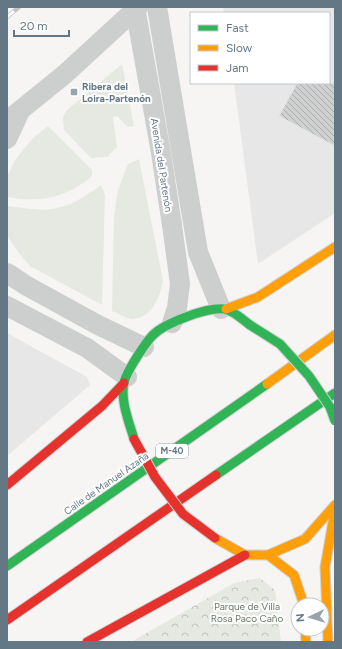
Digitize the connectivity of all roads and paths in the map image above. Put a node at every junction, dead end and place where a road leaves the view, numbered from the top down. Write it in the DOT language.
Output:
graph roads {
  1 [pos="135,7"];
  2 [pos="138,7"];
  3 [pos="158,7"];
  4 [pos="14,116"];
  5 [pos="7,139"];
  6 [pos="335,247"];
  7 [pos="7,273"];
  8 [pos="7,306"];
  9 [pos="223,309"];
  10 [pos="172,323"];
  11 [pos="335,335"];
  12 [pos="144,347"];
  13 [pos="125,380"];
  14 [pos="335,393"];
  15 [pos="335,421"];
  16 [pos="7,485"];
  17 [pos="335,505"];
  18 [pos="335,510"];
  19 [pos="245,555"];
  20 [pos="268,556"];
  21 [pos="7,566"];
  22 [pos="301,597"];
  23 [pos="7,620"];
  24 [pos="87,642"];
  25 [pos="328,642"];
  1 -- 10 [label="street, Avenida del Partenón, bridge"];
  2 -- 4 [label="street"];
  3 -- 9 [label="street"];
  4 -- 5 [label="street"];
  6 -- 9 [label="main road"];
  7 -- 12 [label="street"];
  8 -- 13 [label="street"];
  9 -- 10 [label="main road"];
  9 -- 15 [label="main road, bridge"];
  10 -- 12 [label="main road"];
  11 -- 21 [label="main road, Calle de Manuel Azaña / M-40"];
  12 -- 13 [label="main road"];
  13 -- 16 [label="main road"];
  13 -- 19 [label="main road, bridge"];
  14 -- 23 [label="main road"];
  17 -- 20 [label="main road"];
  18 -- 25 [label="main road"];
  19 -- 20 [label="main road"];
  19 -- 24 [label="main road"];
  20 -- 22 [label="main road"];
}
